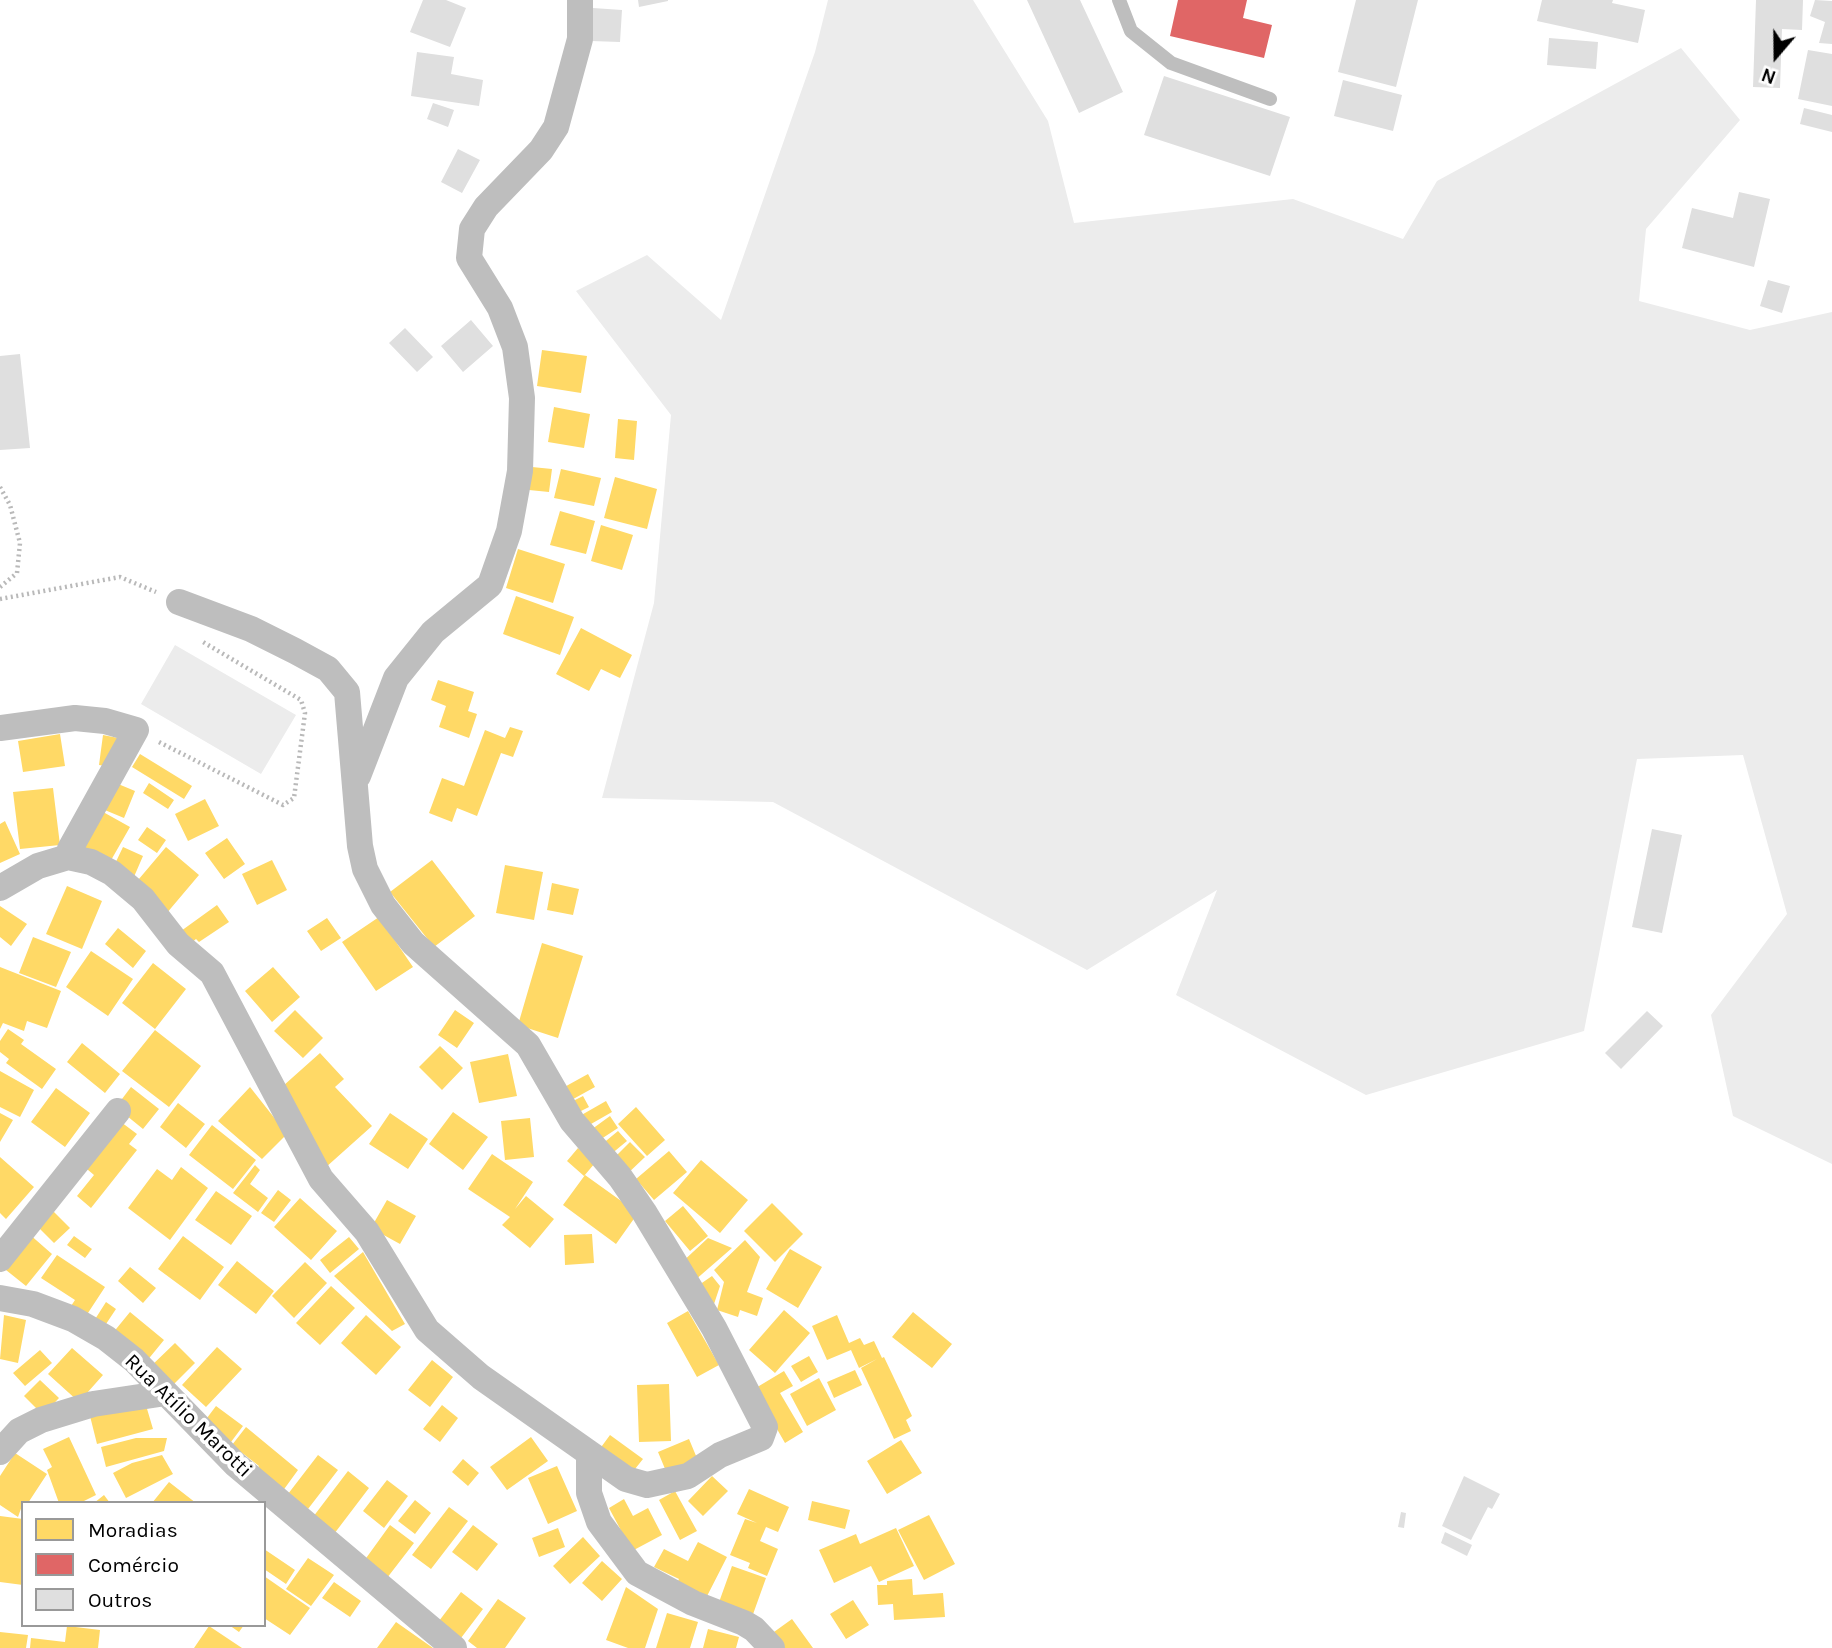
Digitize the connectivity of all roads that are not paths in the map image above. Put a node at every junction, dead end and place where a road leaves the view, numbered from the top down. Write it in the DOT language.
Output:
graph roads {
  1 [pos="580,0"];
  2 [pos="1119,0"];
  3 [pos="1270,99"];
  4 [pos="179,602"];
  5 [pos="0,728"];
  6 [pos="357,780"];
  7 [pos="68,857"];
  8 [pos="0,888"];
  9 [pos="118,1111"];
  10 [pos="0,1259"];
  11 [pos="0,1298"];
  12 [pos="166,1393"];
  13 [pos="0,1452"];
  14 [pos="589,1454"];
  15 [pos="454,1648"];
  16 [pos="772,1648"];
  1 -- 6 [label="street"];
  2 -- 3 [label="lane"];
  4 -- 6 [label="street"];
  5 -- 7 [label="street"];
  6 -- 14 [label="street"];
  7 -- 8 [label="street"];
  7 -- 14 [label="street"];
  9 -- 10 [label="street"];
  11 -- 12 [label="street, Rua Atílio Marotti"];
  12 -- 13 [label="street"];
  12 -- 15 [label="street, Rua Atílio Marotti"];
  14 -- 16 [label="street"];
}
